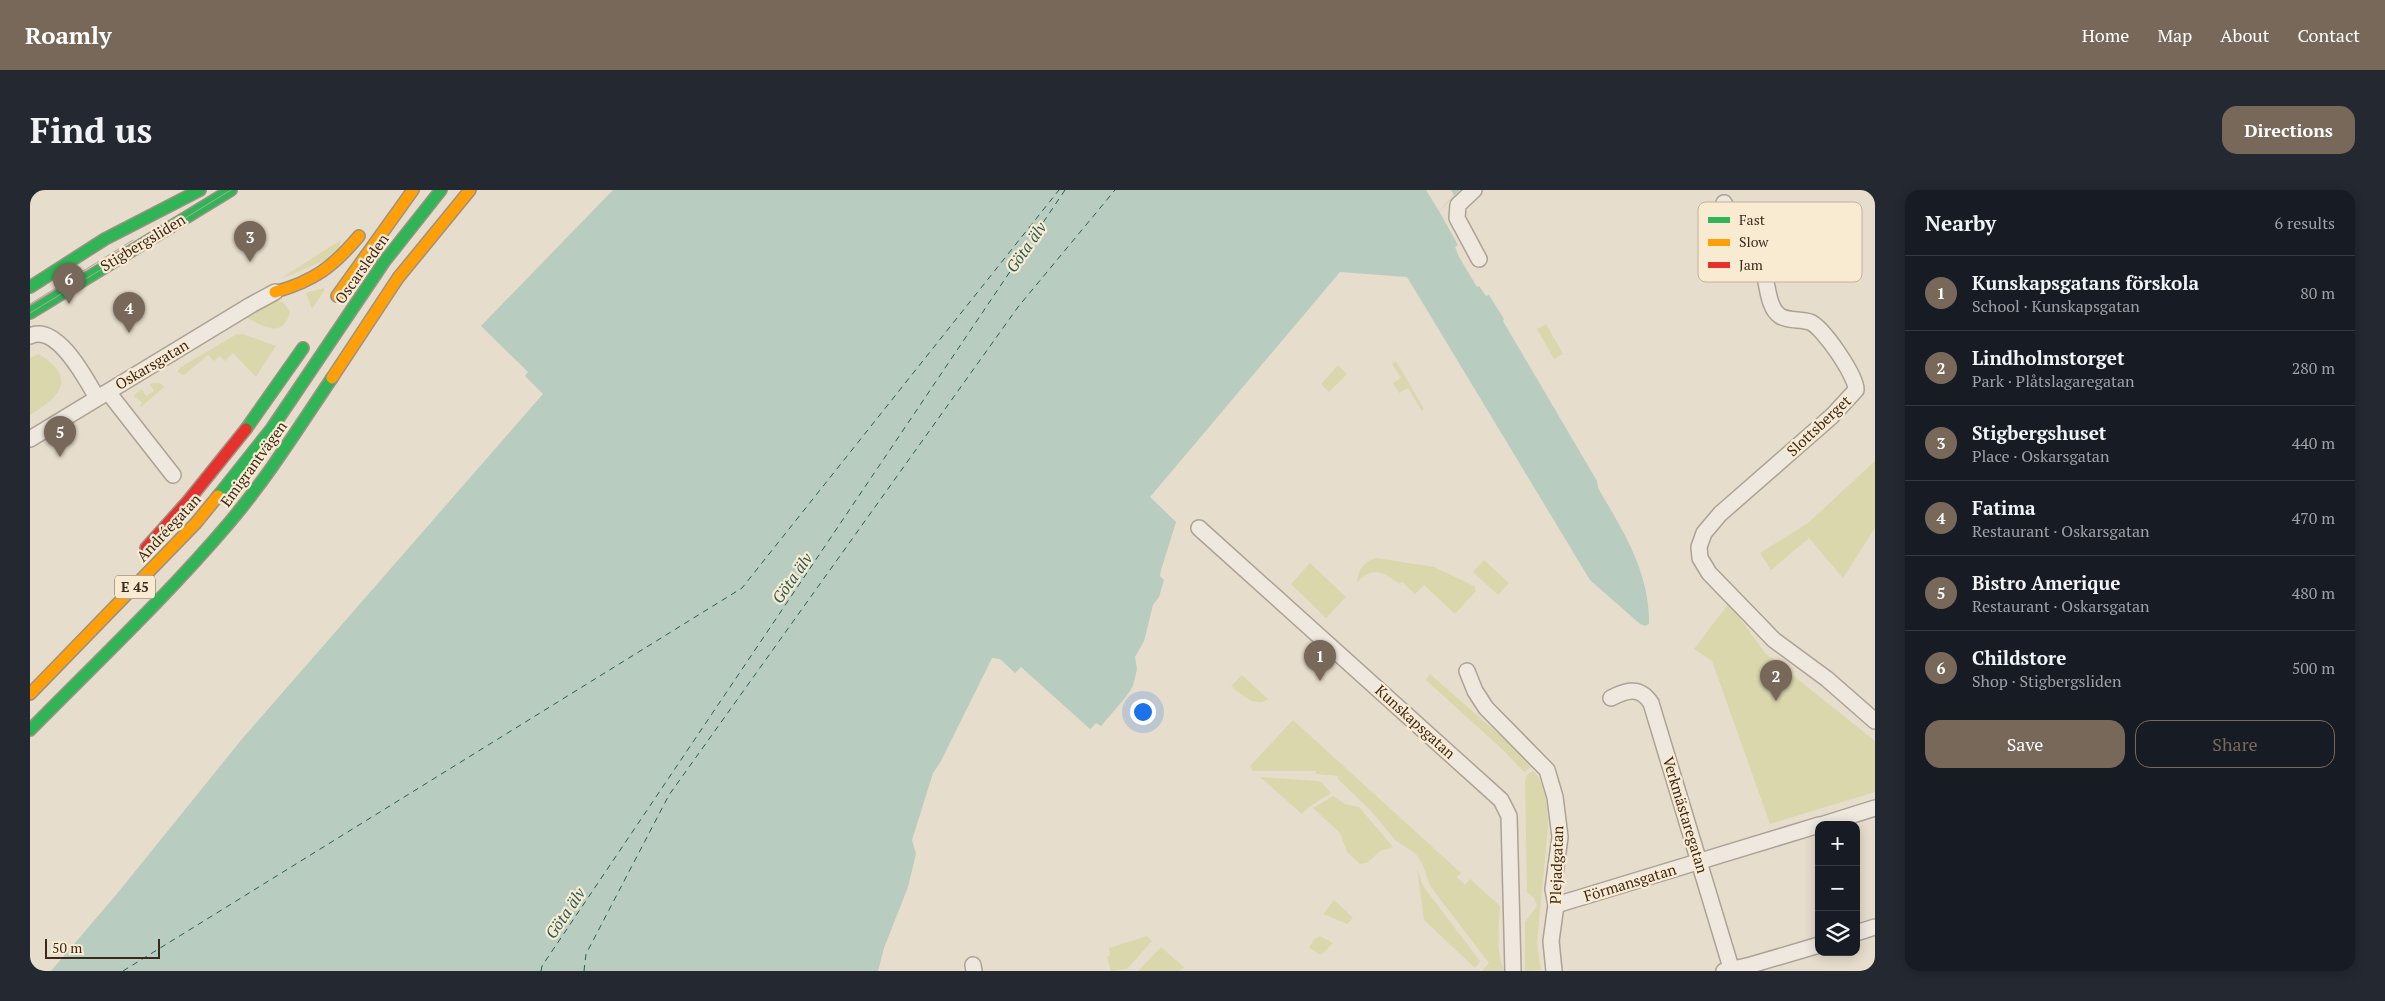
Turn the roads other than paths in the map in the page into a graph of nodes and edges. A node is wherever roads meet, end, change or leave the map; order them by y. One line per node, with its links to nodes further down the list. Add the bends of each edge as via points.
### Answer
1 (200, 190): 11 (main road, Stigbergsliden, via 105,239)
2 (231, 190): 14 (main road, Stigbergsliden)
3 (440, 190): 17 (main road, Oscarsleden / E 45, via 384,262)
4 (470, 190): 27 (main road, Emigrantvägen, via 398,278 271,470 230,522 185,573)
5 (1474, 190): 9 (street, via 1458,205 1457,218)
6 (411, 192): 7 (main road); 13 (main road, Oscarsleden)
7 (382, 214)
8 (369, 224): 12 (main road, via 338,263 316,279)
9 (1479, 259)
10 (1765, 282): 26 (street, Slottsberget, via 1773,308 1779,316 1816,326 1856,386 1852,396 1832,416 1720,514 1700,540 1700,558 1709,573 1774,640)
11 (30, 287)
12 (275, 292): 18 (street, Oskarsgatan)
13 (331, 306)
14 (30, 313)
15 (33, 335): 18 (street, via 51,336)
16 (311, 336): 22 (main road, Andréegatan / E 45, via 221,462)
17 (312, 368): 24 (main road, Andréegatan / E 45, via 272,428 196,523)
18 (102, 395): 19 (street, Oskarsgatan); 20 (street)
19 (30, 439)
20 (173, 475)
21 (1199, 528): 36 (street, Kunskapsgatan, via 1501,800 1509,816)
22 (136, 558)
23 (1467, 671): 32 (street, Plejadgatan, via 1486,708 1547,770 1559,812 1560,837 1553,889)
24 (30, 694)
25 (1611, 698): 31 (street, Verkmästaregatan, via 1634,690 1649,700)
26 (1875, 721)
27 (30, 730)
28 (1875, 808): 29 (street, Förmansgatan)
29 (1833, 821)
30 (1815, 827): 31 (street, Förmansgatan)
31 (1700, 862): 32 (street, Förmansgatan); 38 (street, Verkmästaregatan)
32 (1556, 905): 37 (street, Plejadgatan, via 1551,942)
33 (1875, 927): 34 (street)
34 (1860, 932)
35 (1815, 945): 38 (street)
36 (1513, 971)
37 (1554, 971)
38 (1729, 971)

